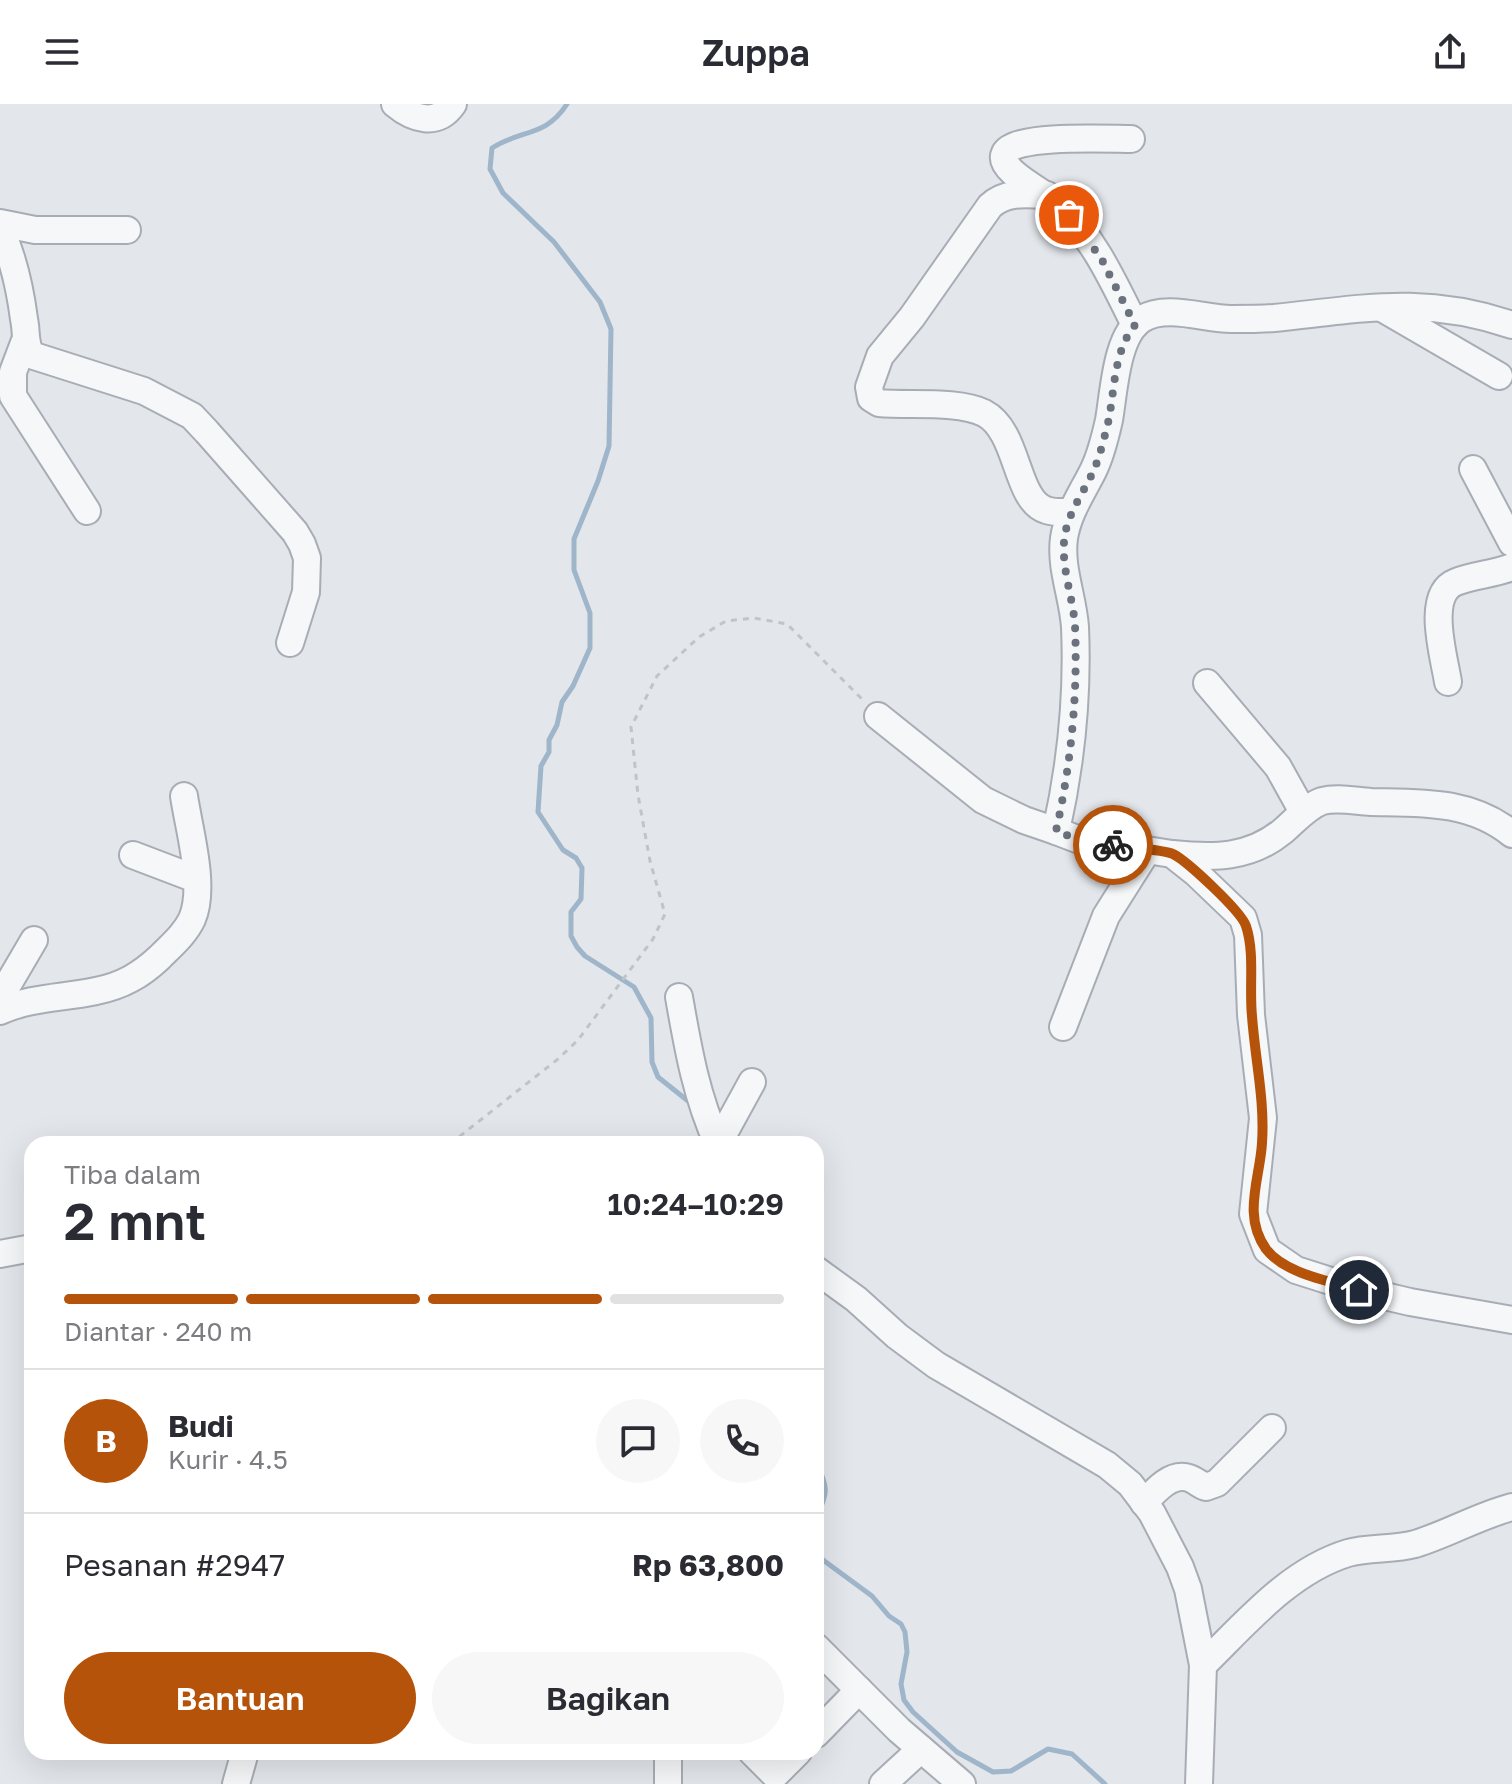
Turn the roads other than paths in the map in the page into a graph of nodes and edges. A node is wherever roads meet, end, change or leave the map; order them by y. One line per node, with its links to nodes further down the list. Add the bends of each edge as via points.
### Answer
1 (395, 104): 2 (street, via 425,119)
2 (453, 104)
3 (1131, 139): 4 (street, via 1035,141 1008,149 1003,159 1007,168)
4 (1047, 195): 8 (street, via 1101,258); 14 (street, via 1013,195 990,206 880,356 870,393 879,403 985,414 1002,428 1038,505)
5 (0, 225): 6 (street); 10 (street, via 12,258)
6 (127, 230)
7 (1379, 306): 8 (street, via 1272,318 1169,313); 9 (street, via 1443,308); 11 (street)
8 (1135, 325): 14 (street, via 1118,365 1102,450)
9 (1512, 325)
10 (16, 334): 13 (street, via 13,396); 17 (street, via 31,355 167,402 192,416 223,449 295,532 307,558 306,592)
11 (1499, 376)
12 (1473, 469): 15 (street)
13 (87, 511)
14 (1071, 512): 23 (street, via 1063,552 1076,661 1069,762)
15 (1512, 543)
16 (1512, 567): 18 (street, via 1459,581 1440,597)
17 (290, 643)
18 (1448, 682)
19 (1207, 683): 22 (street, via 1265,750)
20 (878, 716): 23 (street, via 983,800)
21 (184, 796): 27 (street)
22 (1303, 812): 24 (street, via 1334,800 1439,803 1476,814); 25 (street, via 1252,850 1214,857)
23 (1056, 831): 25 (street)
24 (1512, 834)
25 (1159, 852): 32 (street, via 1106,916); 39 (street, via 1215,890 1246,926 1263,1118 1253,1214 1267,1250 1296,1270 1359,1290)
26 (133, 855): 27 (street)
27 (196, 879): 31 (street, via 197,901 188,926 147,970 116,986)
28 (34, 940): 30 (street)
29 (679, 997): 34 (street, via 696,1085)
30 (0, 998)
31 (0, 1011)
32 (1063, 1027)
33 (752, 1082): 35 (street)
34 (714, 1136)
35 (722, 1136)
36 (1, 1247): 37 (street)
37 (24, 1248)
38 (824, 1276): 41 (street, via 936,1365 1107,1465)
39 (1512, 1320)
40 (1272, 1428): 41 (street, via 1210,1487 1178,1477)
41 (1144, 1503): 44 (street, via 1180,1567 1195,1613)
42 (1512, 1507): 44 (street, via 1412,1545 1349,1553 1315,1568 1279,1593)
43 (824, 1655): 45 (street)
44 (1203, 1665): 57 (street)
45 (859, 1690): 46 (street); 47 (street)
46 (824, 1726)
47 (921, 1749): 55 (street); 56 (street)
48 (243, 1760): 53 (street)
49 (668, 1760): 54 (street)
50 (760, 1760): 52 (street)
51 (793, 1760): 52 (street)
52 (780, 1780)
53 (236, 1784)
54 (668, 1784)
55 (883, 1784)
56 (962, 1784)
57 (1199, 1784)

